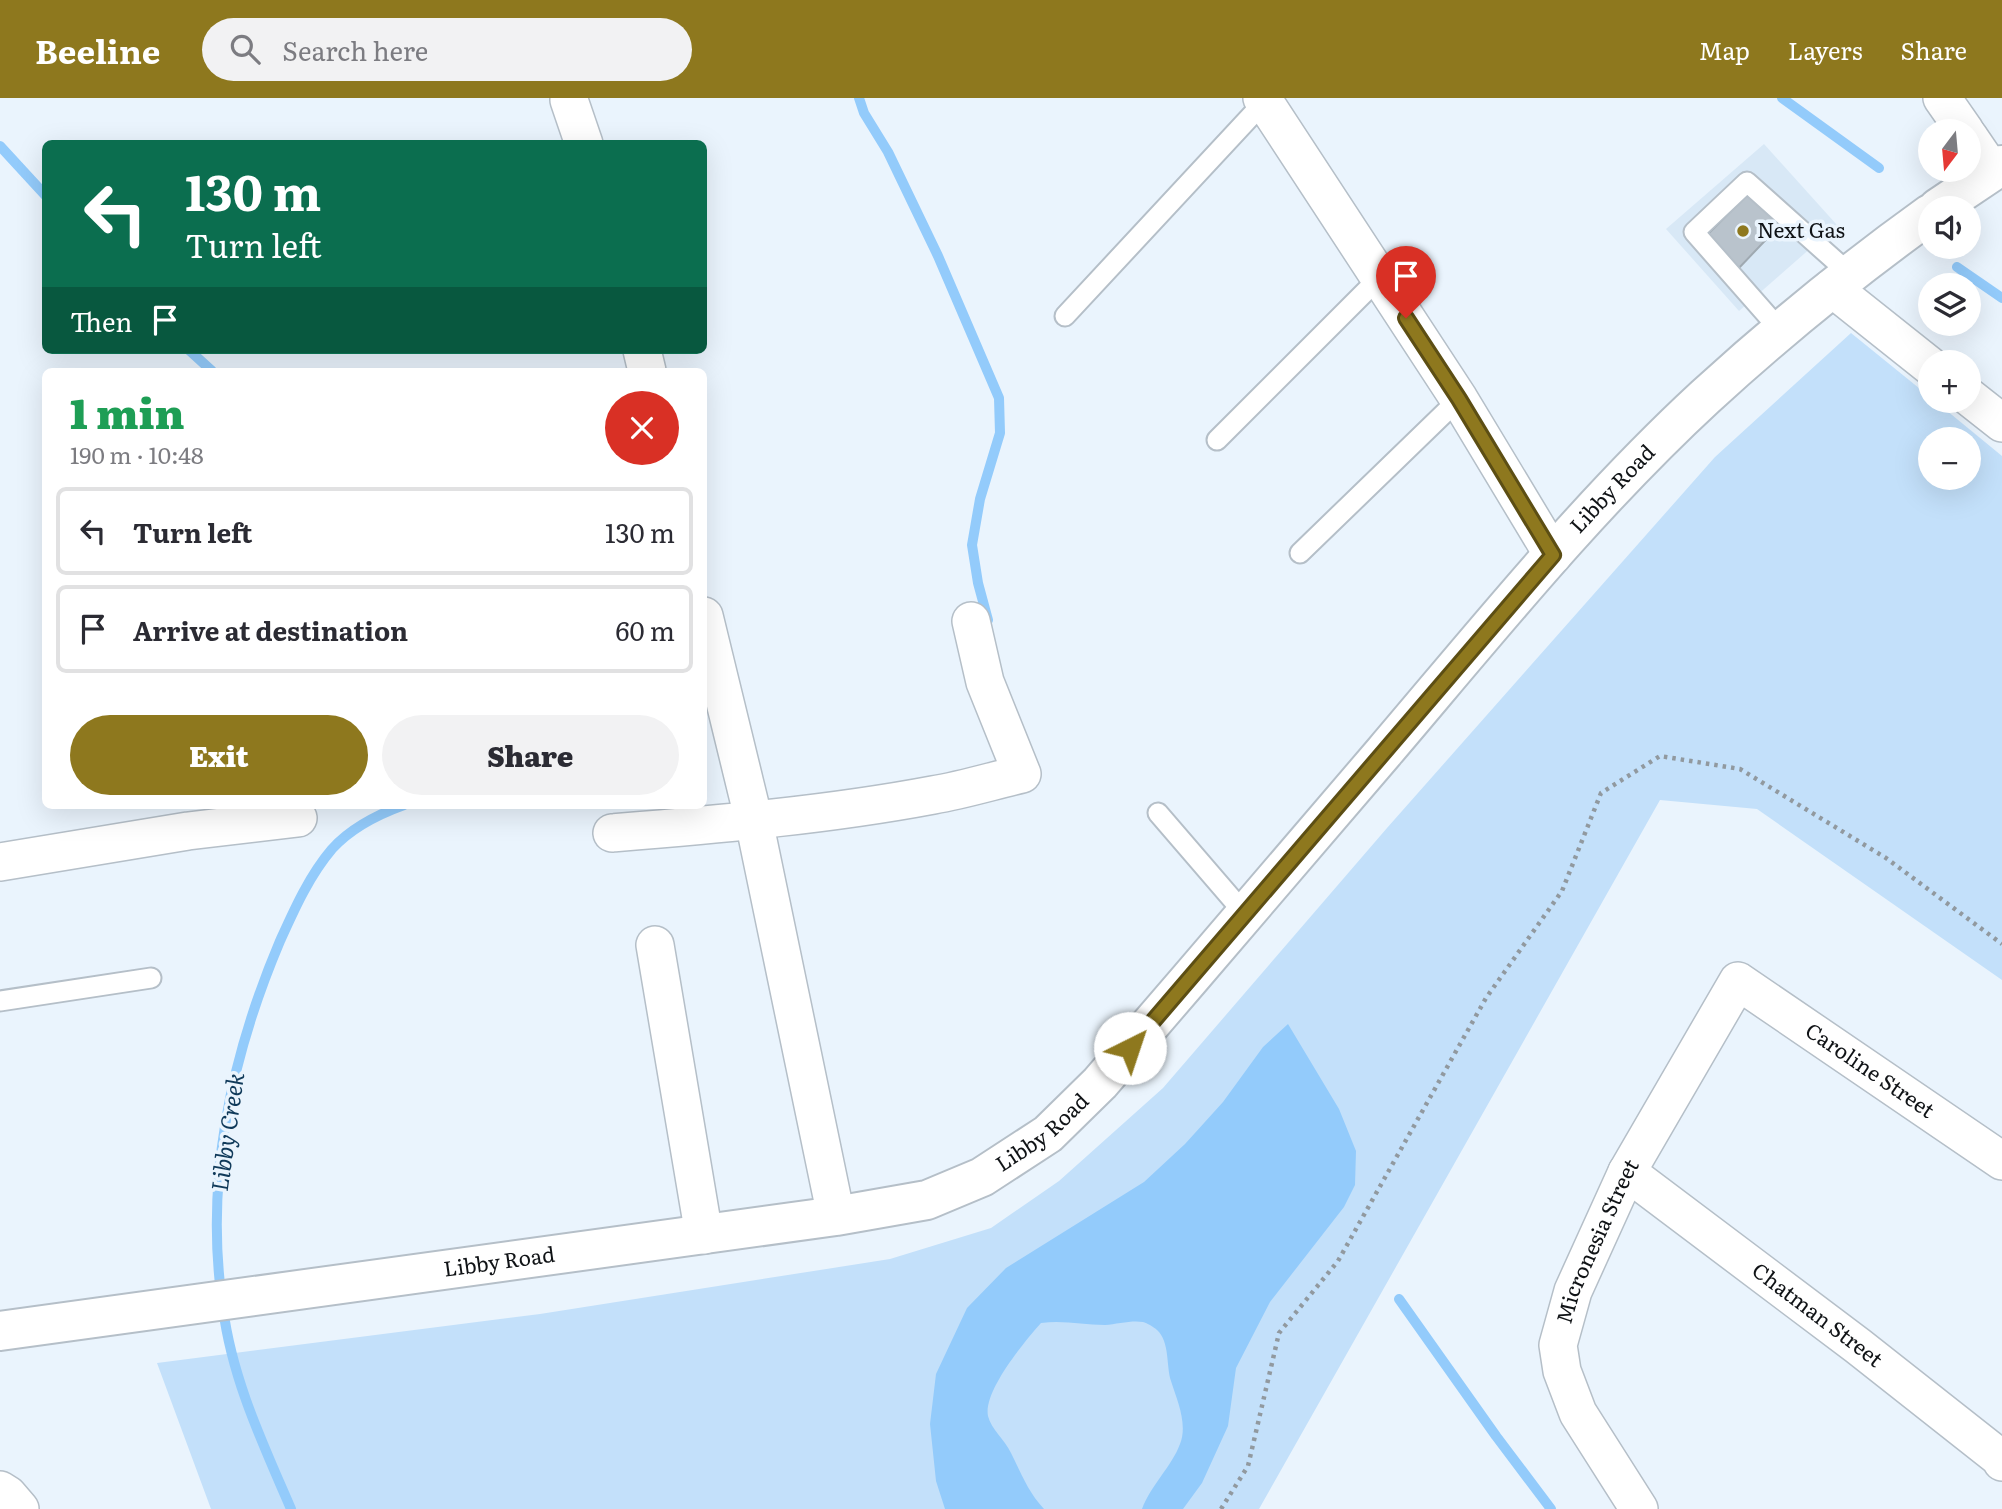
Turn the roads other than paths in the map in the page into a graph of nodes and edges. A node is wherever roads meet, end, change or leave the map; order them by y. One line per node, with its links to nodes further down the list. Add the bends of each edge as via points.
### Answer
1 (1942, 98): 4 (street)
2 (569, 100): 5 (street)
3 (1263, 100): 10 (street); 12 (lane)
4 (1957, 119)
5 (583, 140)
6 (1981, 150): 7 (street)
7 (1997, 168): 8 (main road)
8 (1956, 196)
9 (1918, 223): 11 (main road, Libby Road)
10 (1380, 277): 15 (street); 18 (lane)
11 (1841, 281): 13 (main road, Libby Road); 13 (lane, via 1747,183 1694,232); 14 (street)
12 (1065, 316)
13 (1780, 331): 20 (main road, Libby Road, via 1695,407)
14 (1918, 355)
15 (1459, 399): 19 (lane); 20 (street)
16 (1981, 406): 17 (street)
17 (2002, 423)
18 (1217, 440)
19 (1300, 553)
20 (1553, 555): 28 (main road, Libby Road)
21 (971, 621): 25 (street, via 985,682 1022,774 934,795)
22 (707, 628): 25 (street)
23 (1158, 813): 28 (lane)
24 (298, 818): 27 (street)
25 (754, 821): 26 (street); 35 (street)
26 (612, 834)
27 (0, 862)
28 (1245, 914): 35 (main road, Libby Road, via 1100,1083 1048,1134 982,1177 927,1200)
29 (655, 945): 36 (street)
30 (151, 978): 32 (lane)
31 (1738, 981): 33 (street, Caroline Street); 34 (street, Micronesia Street)
32 (0, 1001)
33 (2002, 1161)
34 (1627, 1172): 38 (street, Chatman Street, via 1858,1346); 41 (street, Micronesia Street, via 1573,1291 1558,1345 1578,1413)
35 (836, 1216): 36 (main road, Libby Road)
36 (704, 1235): 37 (main road, Libby Road, via 156,1310)
37 (1, 1325)
38 (2002, 1462)
39 (0, 1490): 40 (street)
40 (20, 1509)
41 (1639, 1509)

